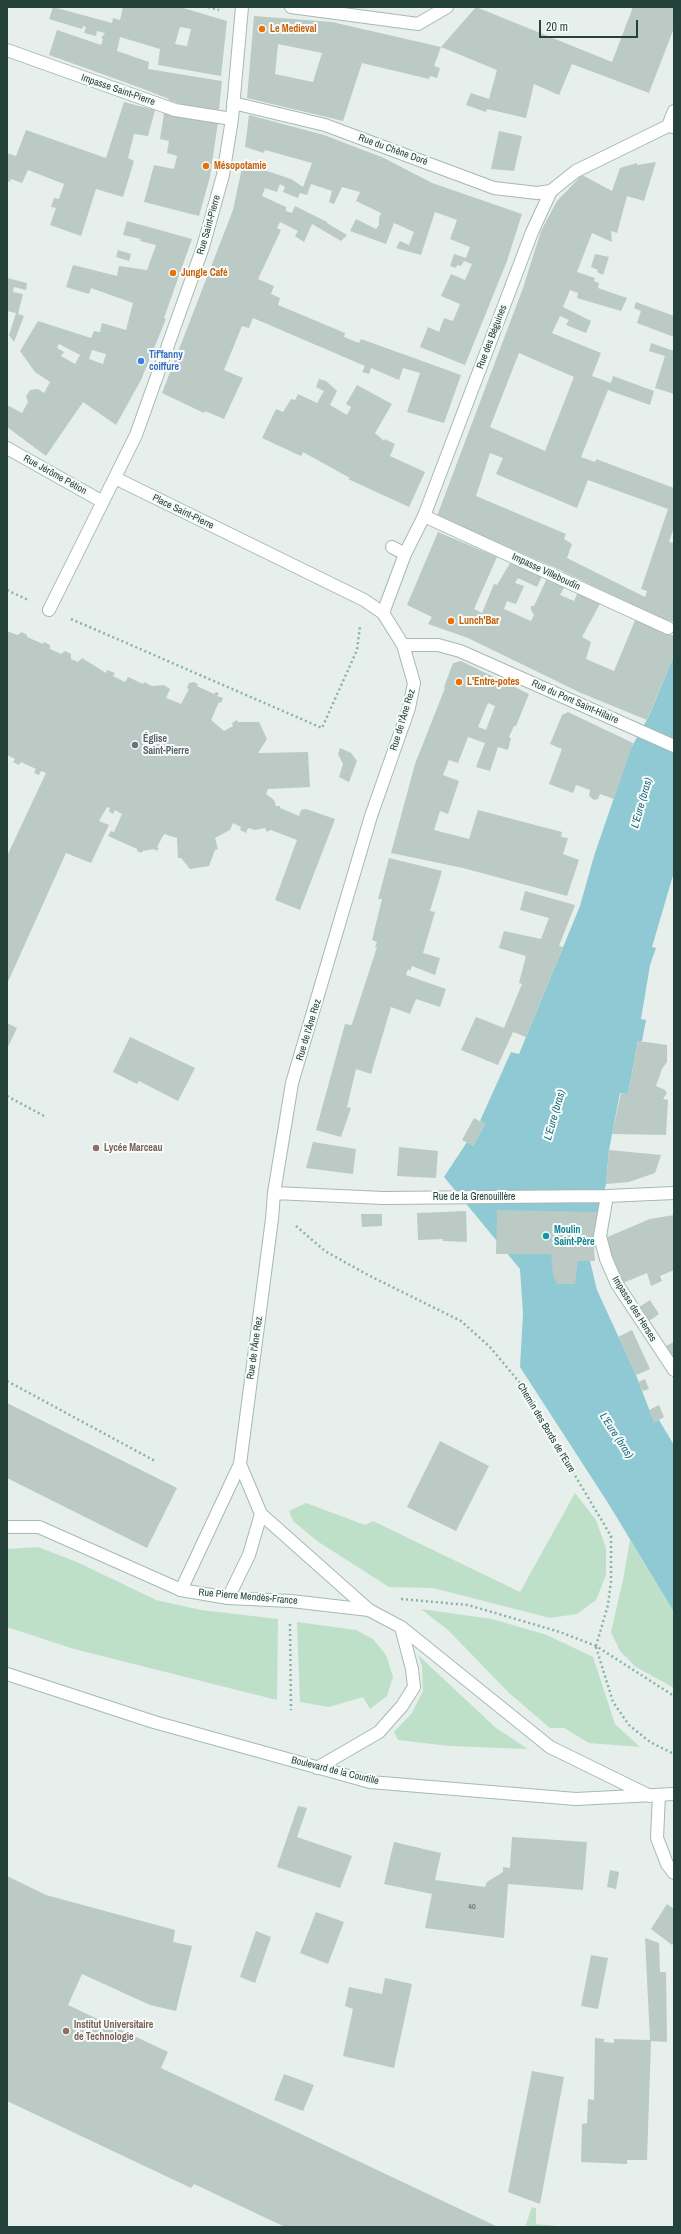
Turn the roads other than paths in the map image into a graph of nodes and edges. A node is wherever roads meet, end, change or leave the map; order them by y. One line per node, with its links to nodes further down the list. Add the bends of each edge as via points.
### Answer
1 (242, 7): 5 (street, Rue Saint-Pierre)
2 (291, 7): 3 (street, via 418,24)
3 (447, 7)
4 (7, 50): 7 (street, Impasse Saint-Pierre, via 175,110)
5 (233, 103): 7 (street, Rue Saint-Pierre); 9 (street, Rue du Chêne Doré, via 325,125 494,188 537,193)
6 (674, 111): 8 (street)
7 (232, 119): 11 (street, Rue Saint-Pierre, via 223,175 203,247 136,435)
8 (671, 127): 9 (street, Rue des Béguines, via 576,171)
9 (551, 191): 13 (street, Rue des Béguines, via 532,232)
10 (7, 448): 12 (street, Rue Jérôme Pétion)
11 (115, 478): 12 (street); 17 (street, Place Saint-Pierre, via 364,600)
12 (103, 502): 16 (street)
13 (424, 516): 15 (street, Rue des Béguines); 18 (street, Impasse Villeboudin)
14 (392, 547): 15 (street)
15 (405, 554): 17 (street, Rue des Béguines)
16 (50, 610)
17 (383, 613): 19 (street, Rue de l'Âne Rez)
18 (668, 628)
19 (403, 645): 20 (street, Rue du Pont Saint-Hilaire, via 438,645 460,651); 21 (street, Rue de l'Âne Rez, via 414,683 409,708 371,816 292,1083)
20 (674, 746)
21 (274, 1193): 23 (street, Rue de la Grenouillère, via 383,1198); 25 (street, Rue de l'Âne Rez)
22 (674, 1193): 23 (street, Rue de la Grenouillère)
23 (607, 1196): 24 (street, Impasse des Herses, via 600,1236 606,1259 617,1284)
24 (674, 1370)
25 (240, 1464): 26 (street, Rue de l'Âne Rez); 28 (street, Rue de l'Âne Rez)
26 (260, 1514): 29 (street, via 249,1555); 30 (street, Rue de l'Âne Rez)
27 (7, 1528): 28 (street, Rue Pierre Mendès-France, via 39,1527)
28 (181, 1590): 29 (street, Rue Pierre Mendès-France)
29 (228, 1598): 30 (street, Rue Pierre Mendès-France, via 290,1601)
30 (369, 1610): 31 (street, Rue Pierre Mendès-France)
31 (401, 1628): 33 (street, via 414,1687 402,1706 379,1732); 35 (street, Rue Pierre Mendès-France, via 550,1747)
32 (10, 1677): 33 (street, Boulevard de la Courtille, via 154,1722)
33 (317, 1768): 35 (street, Boulevard de la Courtille, via 370,1782 445,1790 576,1800)
34 (674, 1794): 35 (street, Boulevard de la Courtille)
35 (655, 1796): 36 (street, via 658,1838 667,1864)
36 (674, 1873)

